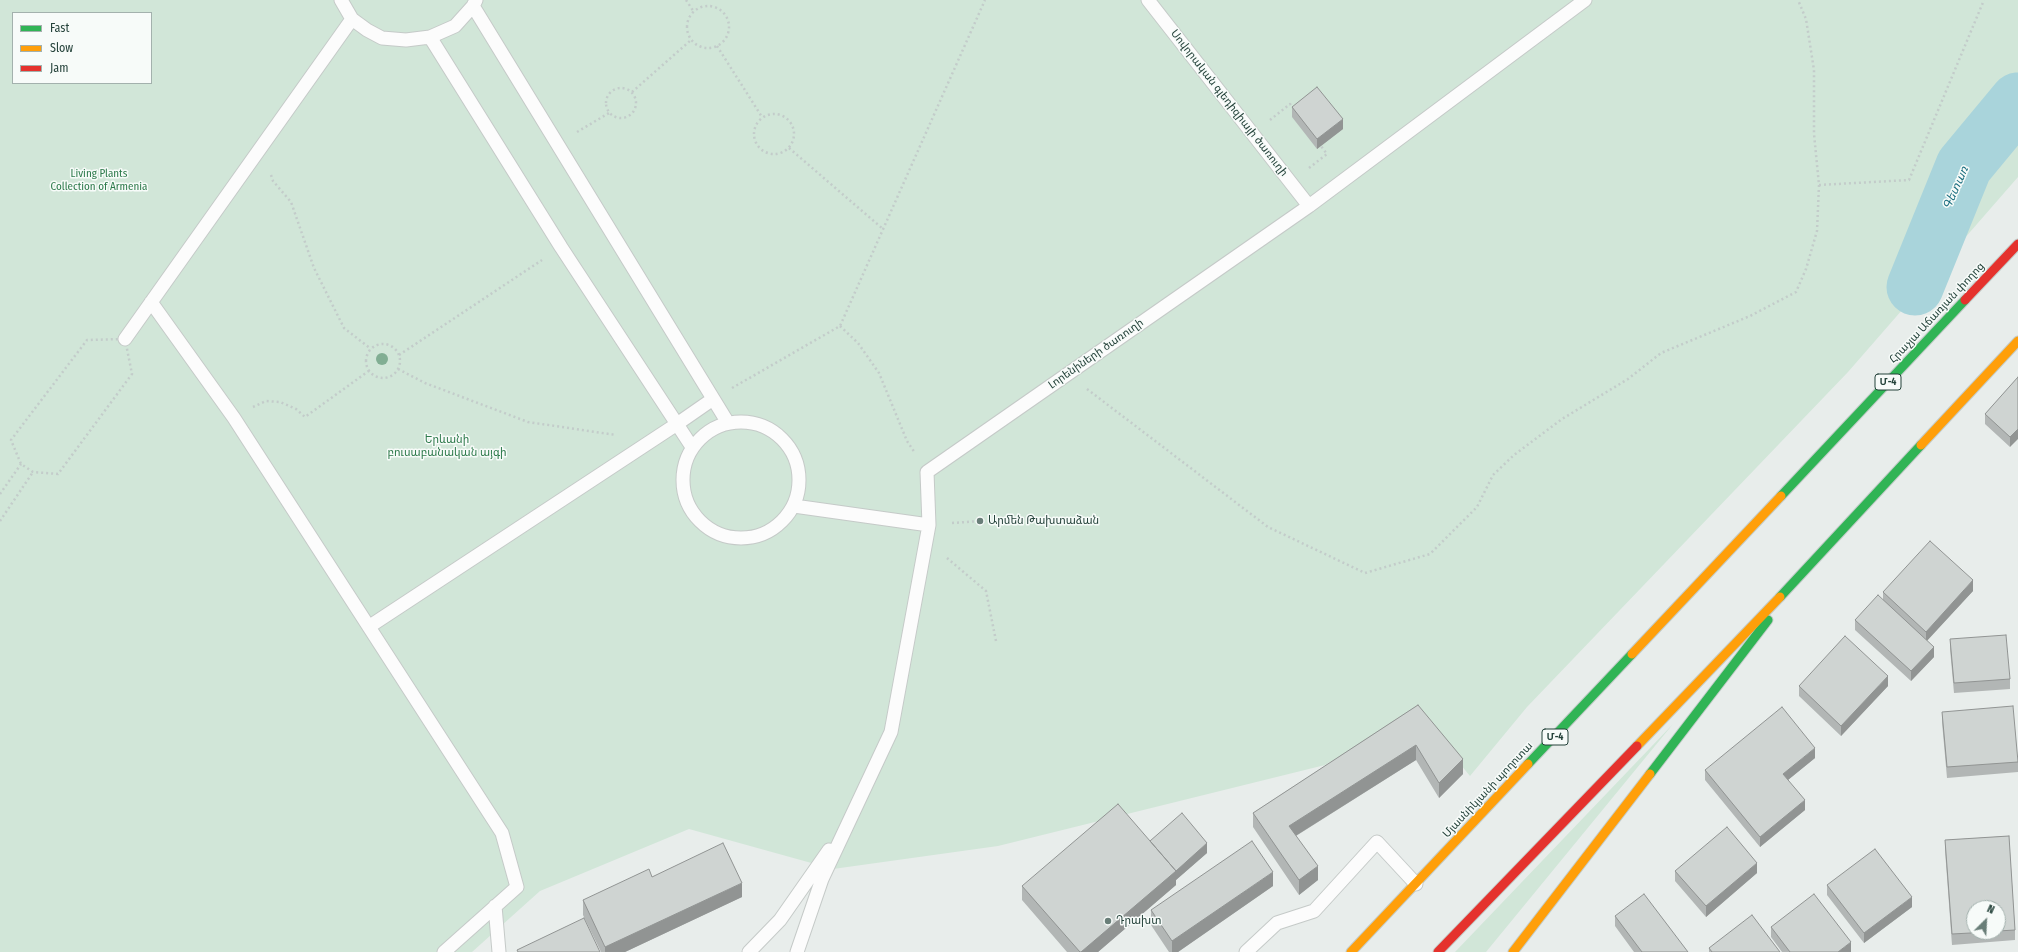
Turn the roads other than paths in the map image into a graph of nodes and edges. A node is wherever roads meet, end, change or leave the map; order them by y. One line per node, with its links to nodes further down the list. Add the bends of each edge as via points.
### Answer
1 (341, 0): 5 (lane)
2 (1148, 0): 7 (lane, Սովորական գլեդիզիայի ծառուղի)
3 (1585, 0): 7 (lane, Լորենիների ծառուղի)
4 (475, 3): 6 (lane, via 455,26); 12 (lane)
5 (352, 19): 6 (lane, via 382,38); 9 (lane)
6 (430, 38): 14 (lane, via 561,248)
7 (1309, 206): 18 (lane, Լորենիների ծառուղի, via 927,472)
8 (2018, 244): 17 (main road, Հրաչյա Աճառյան փողոց / Մ-4)
9 (151, 302): 10 (lane); 20 (lane, via 234,418)
10 (125, 339)
11 (2018, 341): 19 (main road)
12 (713, 399): 13 (lane); 14 (lane)
13 (728, 423): 15 (lane, via 707,431); 16 (lane, via 750,422 771,429 788,443 798,463 800,485)
14 (677, 424): 15 (lane); 20 (lane)
15 (692, 447): 16 (lane, via 683,470 683,493 694,516 711,532 734,539 758,536 780,525)
16 (794, 506): 18 (lane)
17 (1758, 520): 22 (main road, Մյասնիկյանի պողոտա / Մ-4)
18 (929, 525): 21 (lane, via 891,732)
19 (1812, 564): 30 (main road); 31 (main road)
20 (370, 626): 23 (lane, via 502,833 517,887)
21 (851, 818): 26 (lane, via 780,920); 27 (lane, via 822,879)
22 (1416, 884): 28 (lane, via 1377,842 1314,911 1277,923); 29 (main road, Մյասնիկյանի պողոտա / Մ-4)
23 (495, 906): 24 (lane); 25 (lane)
24 (444, 952)
25 (499, 952)
26 (749, 952)
27 (797, 952)
28 (1246, 952)
29 (1351, 952)
30 (1438, 952)
31 (1513, 952)

